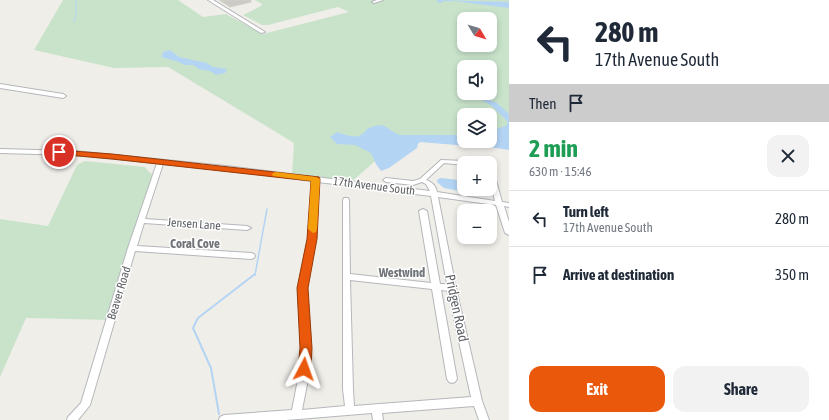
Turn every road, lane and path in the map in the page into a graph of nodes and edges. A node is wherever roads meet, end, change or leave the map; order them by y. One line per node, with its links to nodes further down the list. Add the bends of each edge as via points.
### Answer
1 (210, 0): 4 (street)
2 (381, 0): 3 (street)
3 (374, 2)
4 (263, 32)
5 (0, 86): 6 (street)
6 (63, 96)
7 (0, 151): 8 (street, 17th Avenue South, via 74,153)
8 (160, 162): 10 (street, 17th Avenue South); 19 (street, Beaver Road)
9 (457, 162): 12 (street, via 443,161)
10 (316, 179): 13 (street, 17th Avenue South); 31 (street, via 312,239 302,288 306,348)
11 (386, 180): 12 (street, via 413,183)
12 (422, 180): 13 (street, via 428,183)
13 (434, 194): 16 (street, 17th Avenue South); 26 (street, Pridgen Road)
14 (497, 195): 16 (street)
15 (346, 200): 24 (street)
16 (499, 203): 17 (street, 17th Avenue South); 21 (street)
17 (509, 205)
18 (424, 212): 25 (street)
19 (142, 221): 20 (street, Jensen Lane); 22 (street, Beaver Road)
20 (247, 228)
21 (509, 233)
22 (132, 248): 23 (street); 33 (street, Beaver Road, via 85,404)
23 (251, 256)
24 (346, 277): 25 (street); 30 (street)
25 (436, 286): 26 (street); 27 (street)
26 (452, 288): 28 (street, Pridgen Road)
27 (452, 379)
28 (477, 401): 29 (street); 36 (street, Pridgen Road)
29 (376, 409): 30 (street); 35 (street)
30 (350, 411): 31 (street)
31 (296, 414): 32 (street)
32 (239, 419): 34 (street)
33 (72, 420)
34 (224, 420)
35 (378, 420)
36 (484, 420)

